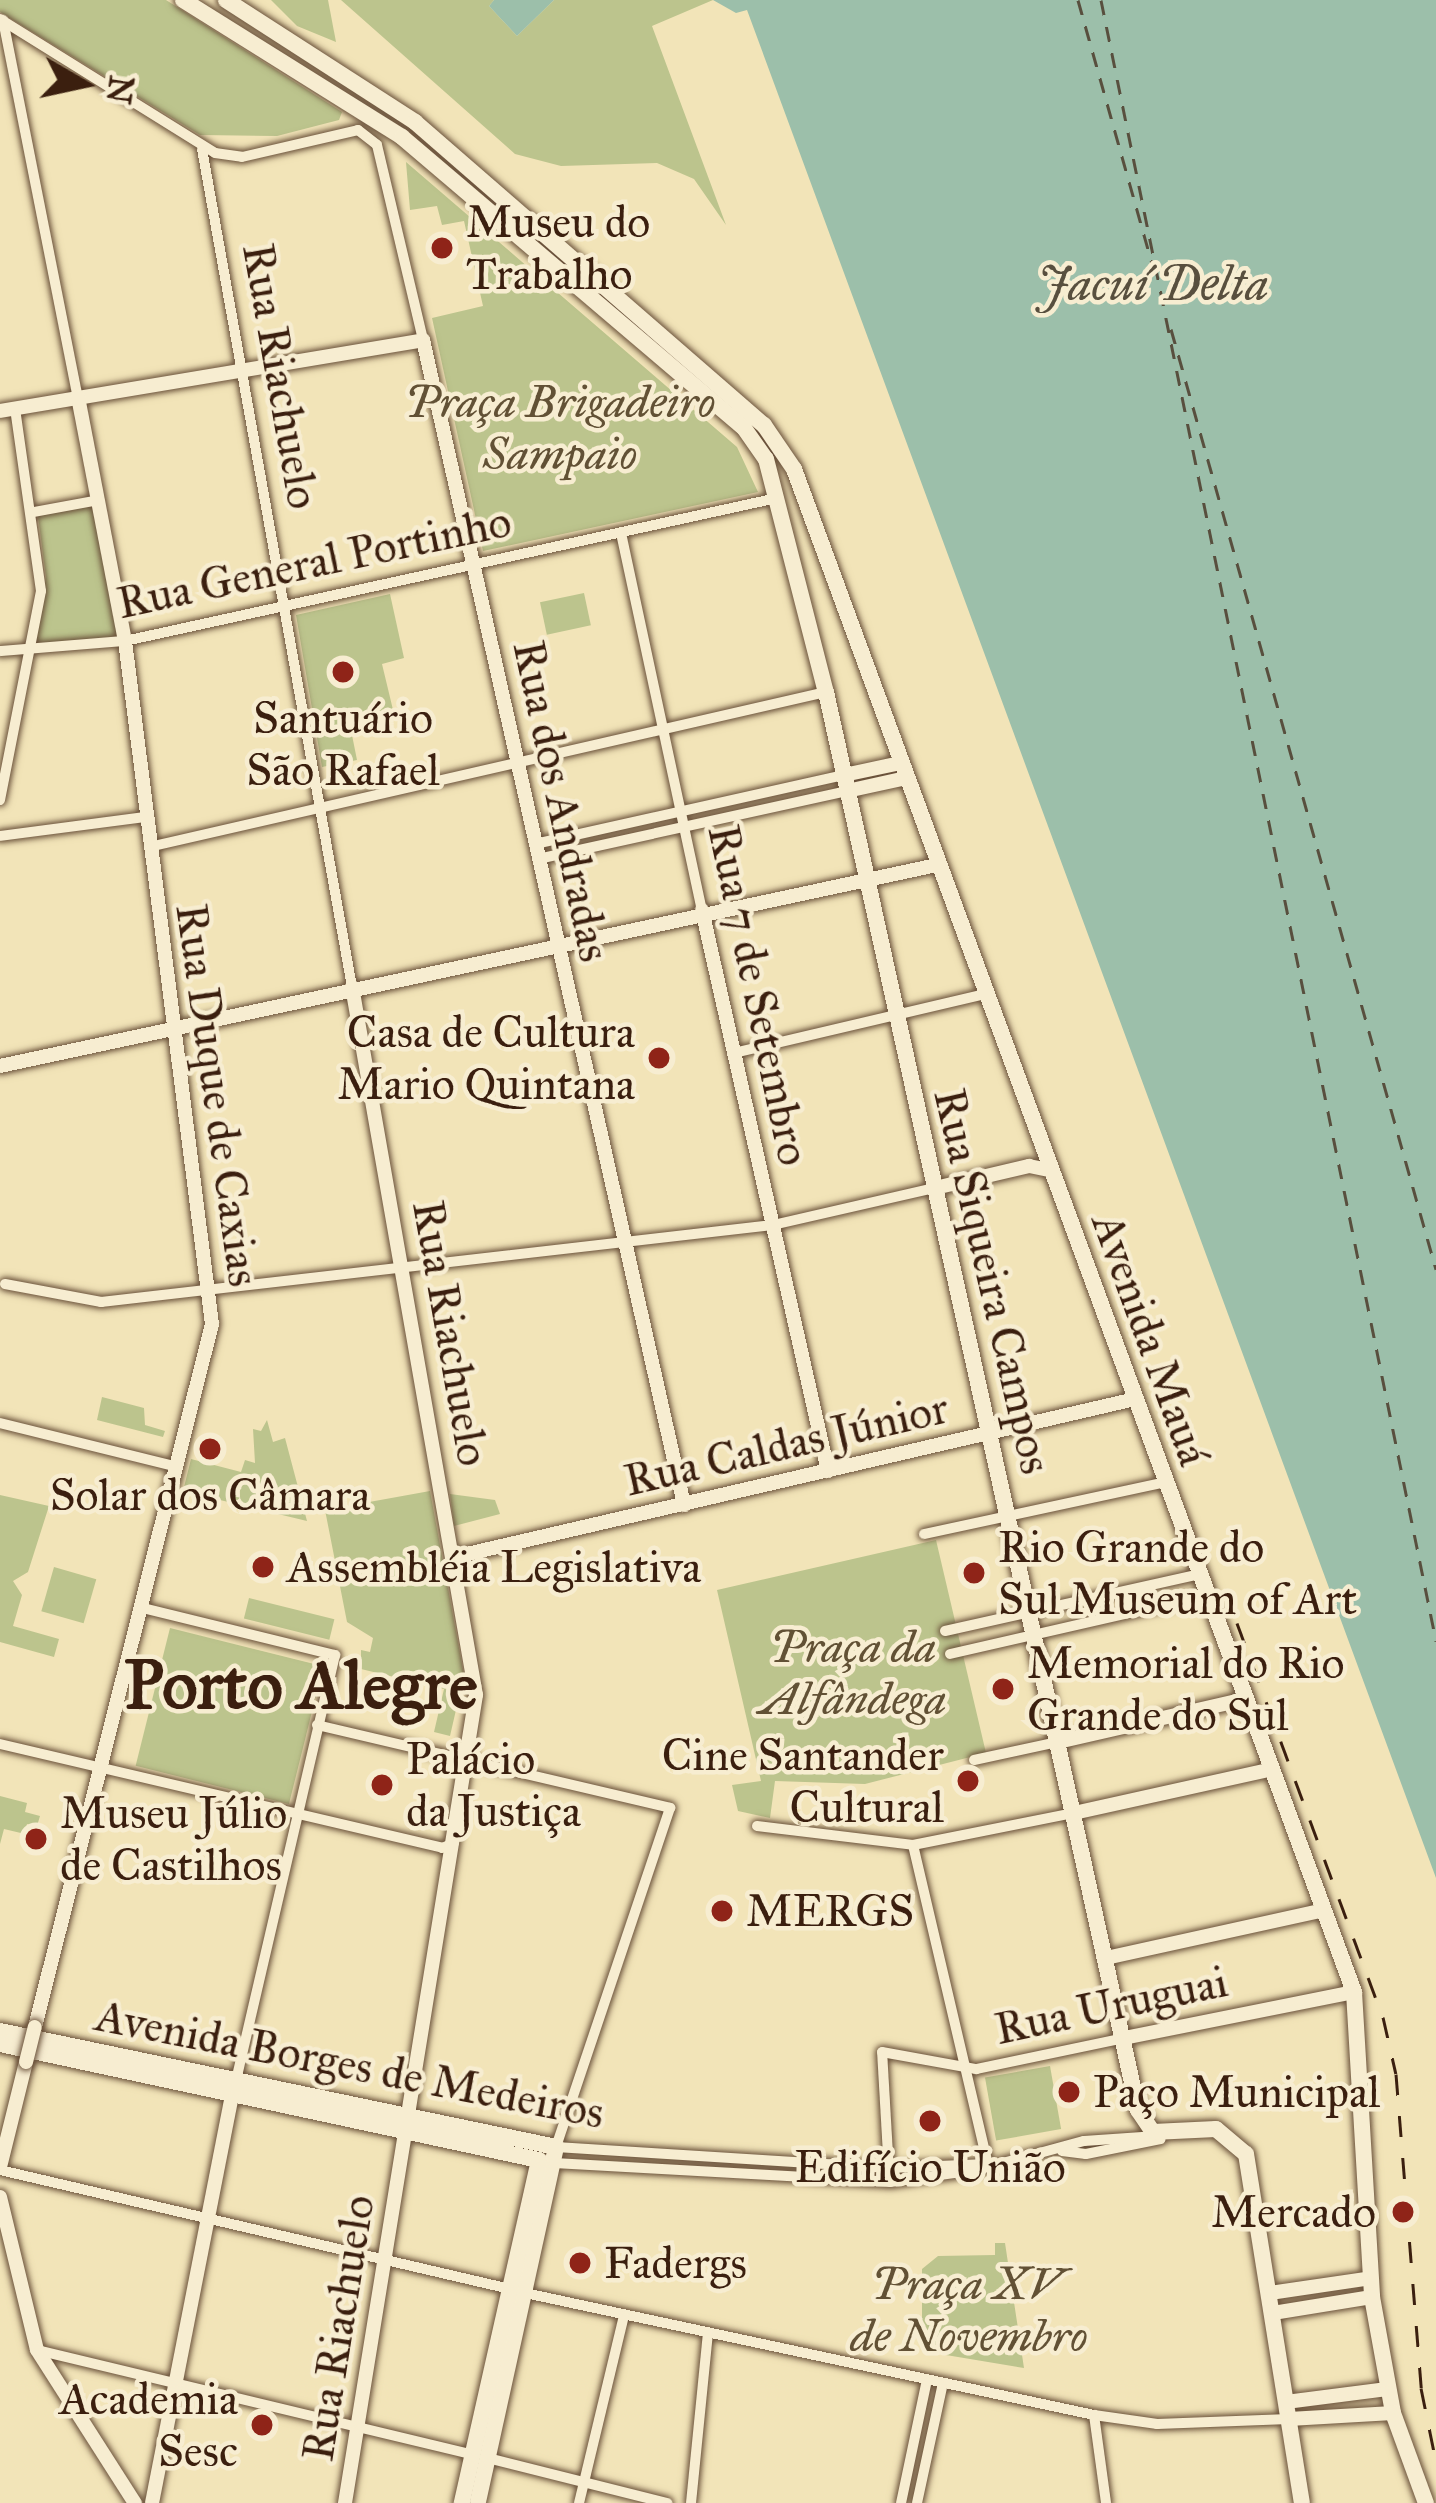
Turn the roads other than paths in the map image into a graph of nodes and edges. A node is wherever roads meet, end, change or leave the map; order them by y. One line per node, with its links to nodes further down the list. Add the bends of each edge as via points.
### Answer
1 (183, 0): 11 (main road, Rua Siqueira Campos, via 402,137 744,428)
2 (226, 0): 23 (main road, Avenida Mauá, via 415,122 764,425 803,493)
3 (1, 19): 4 (street); 9 (street, Rua Duque de Caxias)
4 (202, 149): 5 (street); 6 (street, Rua Riachuelo)
5 (242, 157): 6 (street); 7 (street, Rua dos Andradas, via 358,130 377,145)
6 (210, 178): 8 (street, Rua Riachuelo)
7 (423, 340): 8 (street); 15 (street, Rua dos Andradas)
8 (243, 369): 9 (street); 16 (street, Rua Riachuelo)
9 (78, 398): 10 (street); 12 (street, Rua Duque de Caxias)
10 (7, 410): 13 (street)
11 (781, 497): 14 (street, Rua General Portinho); 20 (main road, Rua Siqueira Campos)
12 (99, 500): 13 (street); 17 (street, Rua Duque de Caxias)
13 (34, 512): 19 (street, via 41,591)
14 (621, 533): 15 (street, Rua General Portinho); 21 (street, Rua 7 de Setembro)
15 (474, 565): 16 (street, Rua General Portinho); 22 (street, Rua dos Andradas)
16 (284, 607): 17 (street, Rua General Portinho); 29 (street, Rua Riachuelo)
17 (124, 641): 19 (street, Rua General Portinho); 32 (street, Rua Duque de Caxias)
18 (0, 651): 19 (street, Rua General Portinho)
19 (28, 652): 27 (street)
20 (826, 692): 21 (street); 24 (main road, Rua Siqueira Campos)
21 (663, 729): 22 (street); 30 (street, Rua 7 de Setembro)
22 (518, 763): 29 (street); 38 (street, Rua dos Andradas)
23 (903, 770): 24 (street); 39 (main road, Avenida Mauá)
24 (845, 783): 25 (street); 28 (street); 40 (main road, Rua Siqueira Campos)
25 (785, 789): 26 (street); 28 (street)
26 (751, 797): 30 (street); 31 (street)
27 (0, 800)
28 (789, 805): 31 (street)
29 (320, 811): 37 (street); 43 (street, Rua Riachuelo)
30 (682, 812): 33 (street); 34 (street, Rua 7 de Setembro)
31 (754, 813): 34 (street)
32 (144, 817): 35 (street); 37 (street, Rua Duque de Caxias)
33 (609, 827): 36 (street); 38 (street)
34 (685, 828): 36 (street); 41 (street, Rua 7 de Setembro)
35 (0, 836)
36 (613, 843): 38 (street)
37 (148, 847): 46 (street, Rua Duque de Caxias)
38 (537, 851): 42 (street, Rua dos Andradas)
39 (937, 865): 40 (street); 44 (main road, Avenida Mauá)
40 (866, 875): 41 (street); 45 (main road, Rua Siqueira Campos)
41 (702, 910): 42 (street); 47 (street, Rua 7 de Setembro)
42 (558, 943): 43 (street); 52 (street, Rua dos Andradas)
43 (352, 987): 46 (street); 53 (street, Rua Riachuelo)
44 (986, 994): 45 (street); 49 (main road, Avenida Mauá)
45 (897, 1016): 47 (street); 50 (main road, Rua Siqueira Campos)
46 (170, 1027): 48 (street); 55 (street, Rua Duque de Caxias)
47 (734, 1053): 51 (street, Rua 7 de Setembro)
48 (0, 1066)
49 (1050, 1170): 50 (street, via 1029,1166); 56 (main road, Avenida Mauá)
50 (935, 1188): 51 (street); 58 (main road, Rua Siqueira Campos)
51 (772, 1225): 52 (street); 60 (street, Rua 7 de Setembro)
52 (626, 1243): 53 (street); 62 (street, Rua dos Andradas)
53 (403, 1266): 55 (street); 65 (street, Rua Riachuelo)
54 (5, 1284): 55 (street, via 101,1302)
55 (209, 1289): 59 (street, Rua Duque de Caxias, via 209,1344)
56 (1135, 1399): 58 (street, Rua Caldas Júnior); 61 (main road, Avenida Mauá)
57 (0, 1423): 59 (street)
58 (990, 1433): 60 (street, Rua Caldas Júnior); 63 (main road, Rua Siqueira Campos)
59 (178, 1467): 68 (street, Rua Duque de Caxias)
60 (828, 1471): 62 (street, Rua Caldas Júnior)
61 (1166, 1482): 63 (street); 66 (main road, Avenida Mauá)
62 (684, 1505): 65 (street, Rua Caldas Júnior)
63 (1008, 1516): 64 (street); 69 (main road, Rua Siqueira Campos)
64 (924, 1534)
65 (454, 1557): 82 (street, Rua Riachuelo, via 476,1676)
66 (1200, 1574): 67 (main road, Avenida Mauá); 69 (street)
67 (1208, 1595): 73 (street); 77 (main road, Avenida Mauá)
68 (143, 1608): 78 (street, via 335,1655); 84 (street, Rua Duque de Caxias)
69 (1030, 1612): 70 (street); 73 (main road, Rua Siqueira Campos)
70 (999, 1619): 71 (street); 74 (street)
71 (973, 1624): 72 (street); 75 (street)
72 (946, 1631)
73 (1034, 1635): 74 (street); 79 (main road, Rua Siqueira Campos)
74 (1004, 1642): 75 (street)
75 (978, 1648): 76 (street)
76 (950, 1654)
77 (1246, 1699): 79 (street); 83 (main road, Avenida Mauá)
78 (317, 1725): 82 (street); 86 (street)
79 (1058, 1742): 81 (street); 85 (main road, Rua Siqueira Campos)
80 (0, 1744): 84 (street)
81 (974, 1760)
82 (466, 1764): 88 (street, Rua Riachuelo); 100 (street, via 670,1808)
83 (1272, 1769): 85 (street); 90 (main road, Avenida Mauá)
84 (102, 1770): 86 (street); 103 (street, Rua Duque de Caxias, bridge)
85 (1074, 1813): 89 (street); 91 (main road, Rua Siqueira Campos)
86 (294, 1815): 88 (street, via 442,1848); 97 (street)
87 (757, 1826): 89 (street)
88 (454, 1843): 98 (street, Rua Riachuelo)
89 (913, 1845): 96 (street)
90 (1324, 1910): 91 (street); 92 (main road, Avenida Mauá)
91 (1106, 1958): 94 (main road, Rua Siqueira Campos)
92 (1354, 1992): 94 (street, Rua Uruguai); 110 (main road, Avenida Mauá)
93 (0, 2032): 97 (main road, Avenida Borges de Medeiros)
94 (1124, 2038): 96 (street, Rua Uruguai); 99 (main road, Rua Siqueira Campos, via 1142,2119)
95 (0, 2044): 97 (main road, Avenida Borges de Medeiros)
96 (963, 2066): 102 (street); 106 (street, Rua Uruguai, via 882,2052)
97 (234, 2090): 98 (main road, Avenida Borges de Medeiros); 108 (street)
98 (408, 2128): 100 (main road, Avenida Borges de Medeiros); 109 (street, Rua Riachuelo)
99 (1168, 2136): 102 (street, Avenida Borges de Medeiros); 112 (main road, Avenida Borges de Medeiros, via 1216,2129 1246,2154)
100 (550, 2157): 101 (street, Avenida Borges de Medeiros); 105 (street, Avenida Borges de Medeiros); 111 (main road)
101 (688, 2159): 104 (street, Avenida Borges de Medeiros); 105 (street)
102 (988, 2164): 106 (street, Avenida Borges de Medeiros)
103 (0, 2168): 108 (street)
104 (758, 2169): 105 (street, Avenida Borges de Medeiros); 106 (street, Avenida Borges de Medeiros)
105 (687, 2173)
106 (889, 2175)
107 (0, 2198): 116 (street)
108 (207, 2219): 109 (street); 117 (street)
109 (385, 2259): 111 (street); 124 (street, Rua Riachuelo)
110 (1371, 2287): 112 (street); 113 (street); 120 (main road, Avenida Mauá)
111 (518, 2291): 114 (street); 125 (main road)
112 (1270, 2294): 113 (main road)
113 (1273, 2313): 121 (main road)
114 (624, 2316): 115 (street); 126 (street)
115 (708, 2335): 118 (street); 134 (street)
116 (38, 2350): 117 (street); 127 (street)
117 (177, 2382): 124 (street); 128 (street)
118 (926, 2384): 119 (street); 135 (street)
119 (942, 2387): 123 (street); 136 (street)
120 (1387, 2390): 121 (street); 122 (main road, Avenida Mauá)
121 (1287, 2411): 122 (street); 123 (street, via 1157,2424); 138 (main road)
122 (1393, 2414): 139 (main road, Avenida Mauá)
123 (1094, 2415): 137 (street)
124 (358, 2428): 125 (street); 129 (street, Rua Riachuelo)
125 (481, 2457): 126 (street); 130 (main road); 131 (main road)
126 (584, 2483): 132 (street); 133 (street)
127 (135, 2503)
128 (152, 2503)
129 (345, 2503)
130 (461, 2503)
131 (478, 2503)
132 (579, 2503)
133 (667, 2503)
134 (691, 2503)
135 (901, 2503)
136 (917, 2503)
137 (1106, 2503)
138 (1302, 2503)
139 (1426, 2503)

